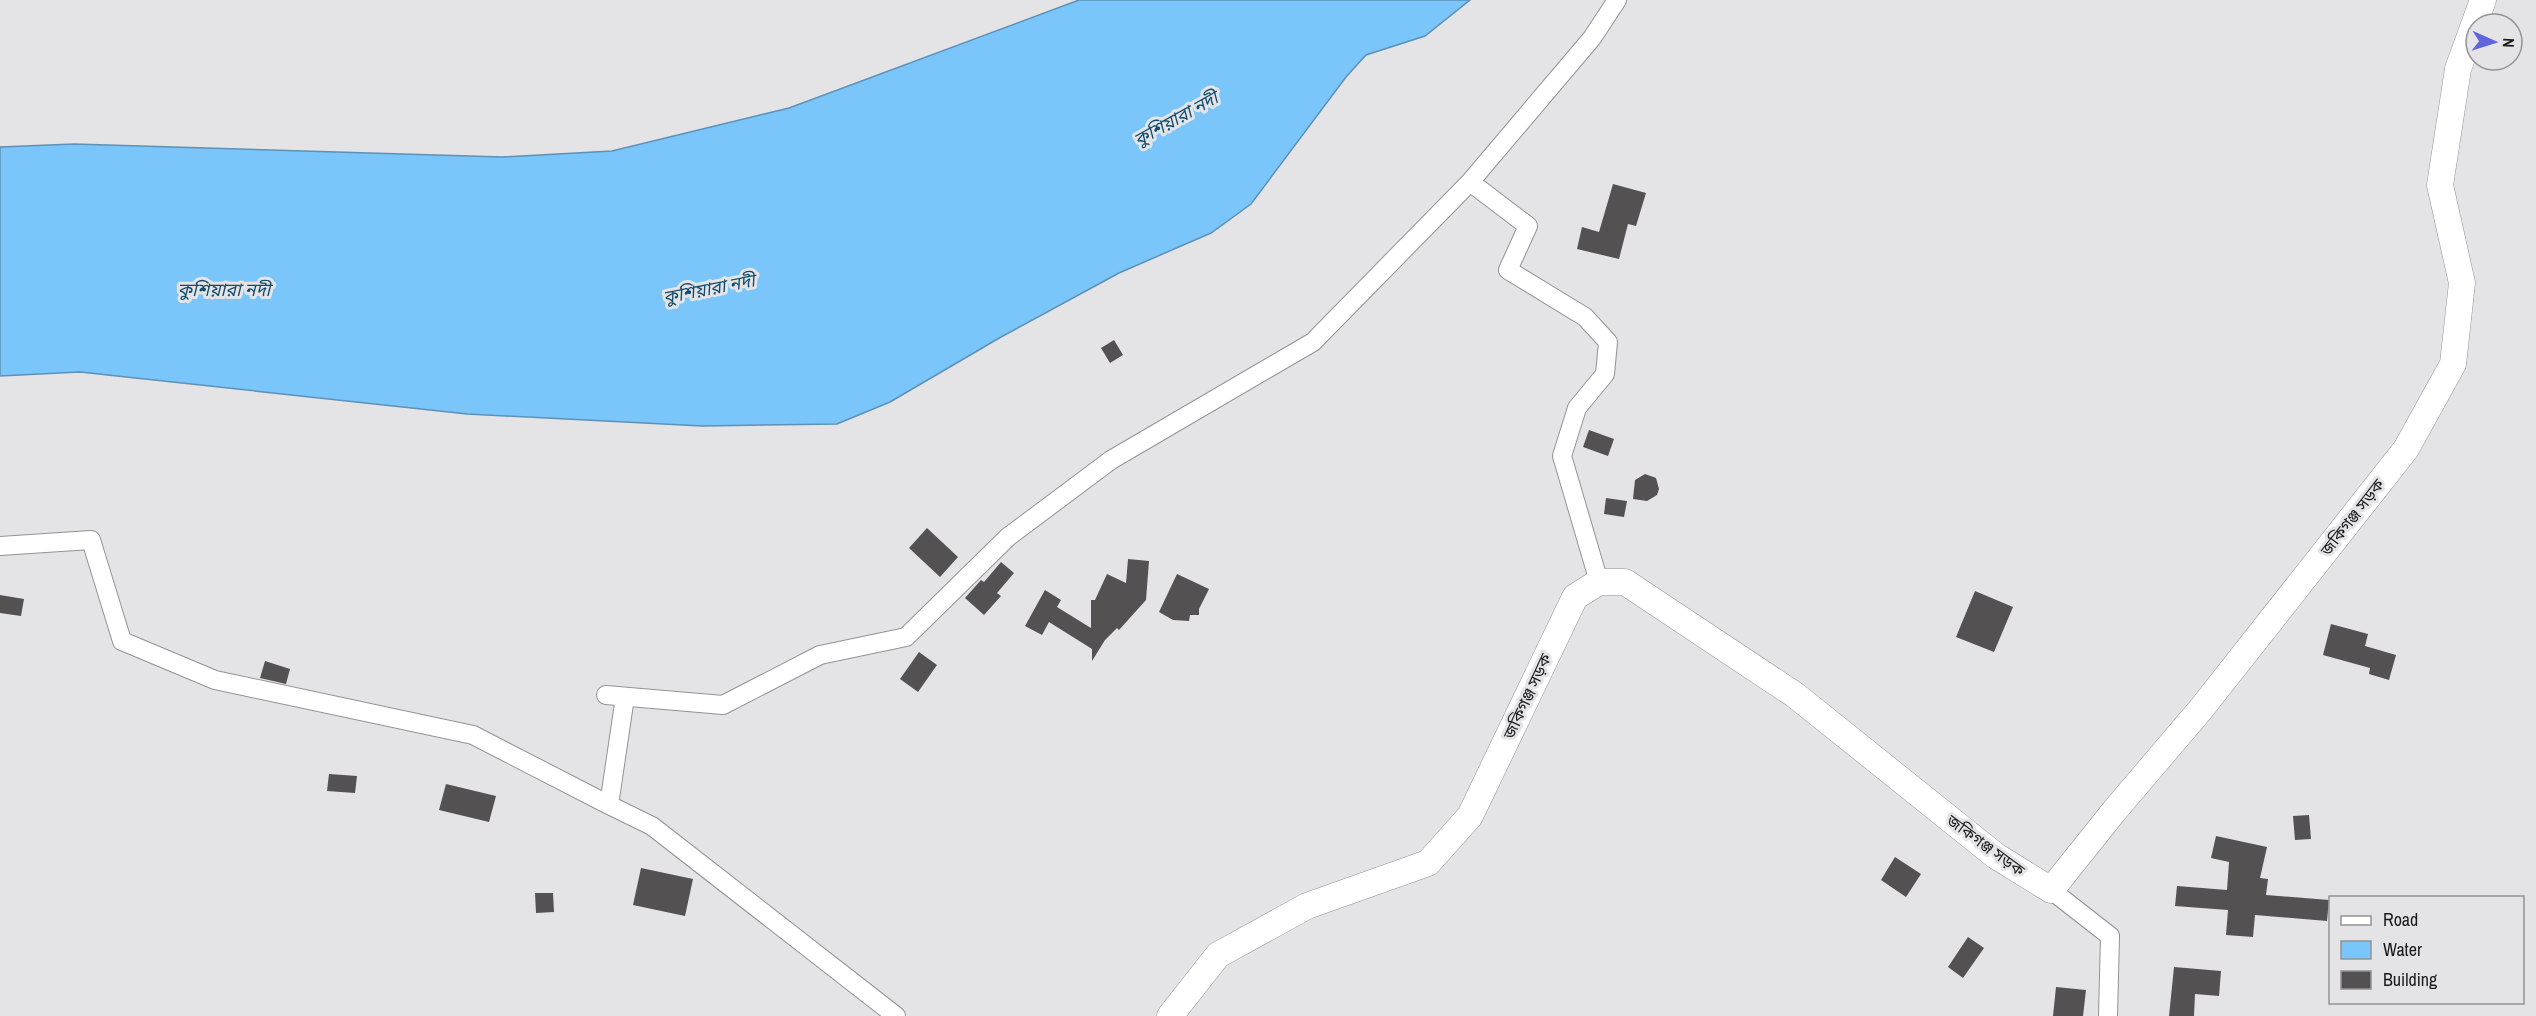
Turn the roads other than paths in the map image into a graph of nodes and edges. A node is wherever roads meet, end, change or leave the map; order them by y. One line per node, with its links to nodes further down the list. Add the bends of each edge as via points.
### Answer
1 (1617, 0): 3 (street, via 1592,38)
2 (2483, 0): 9 (main road, জকিগঞ্জ সড়ক, via 2458,69 2440,185 2462,283 2453,364 2406,449 2201,710)
3 (1470, 183): 5 (street, via 1528,226 1508,270 1585,317 1608,342 1605,374 1577,408 1562,456); 7 (street, via 1313,342 1111,460 1008,537 906,637 820,655 723,705)
4 (0, 546): 8 (street, via 92,540 122,641 215,680 473,735)
5 (1599, 582): 9 (main road, জকিগঞ্জ সড়ক, via 1624,582 1795,694 1996,856); 11 (main road, জকিগঞ্জ সড়ক, via 1575,597 1470,816 1428,863 1307,906 1218,955)
6 (606, 695): 7 (street)
7 (625, 697): 8 (street)
8 (609, 805): 10 (street, via 652,826)
9 (2051, 890): 12 (street, via 2110,936)
10 (896, 1016)
11 (1170, 1016)
12 (2108, 1016)

